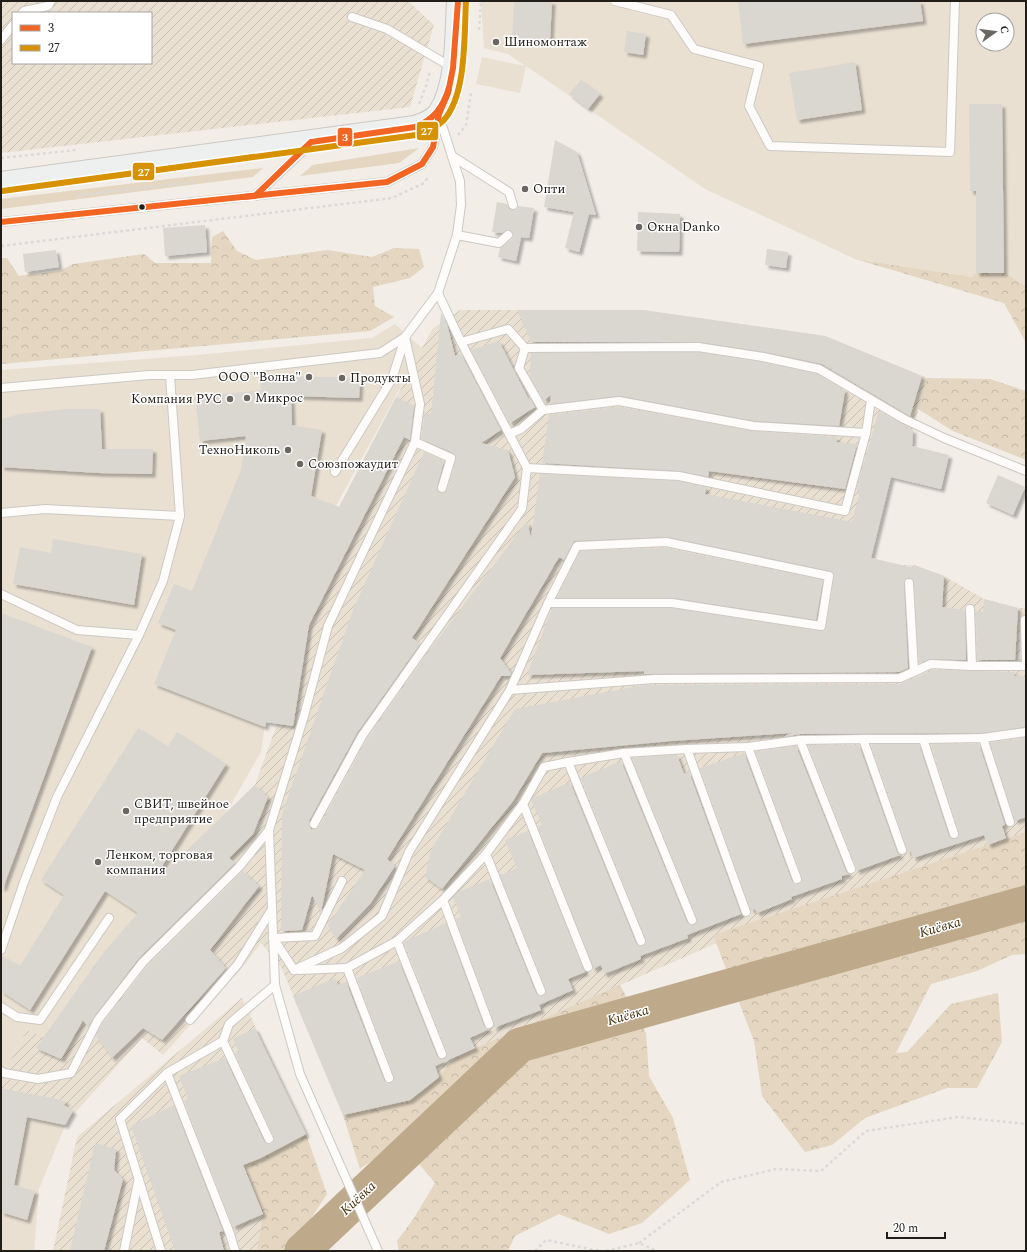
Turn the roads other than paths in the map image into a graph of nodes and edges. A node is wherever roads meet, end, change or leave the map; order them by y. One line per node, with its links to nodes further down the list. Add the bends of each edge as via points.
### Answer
1 (51, 1): 5 (lane, via 48,6)
2 (458, 1): 9 (main road)
3 (615, 1): 4 (lane, via 671,15 694,49 759,66 749,106 770,146 950,152)
4 (955, 1)
5 (23, 12)
6 (352, 17): 9 (lane, via 387,29)
7 (12, 26): 8 (lane)
8 (1, 40)
9 (453, 68): 10 (main road, via 448,93)
10 (439, 114): 11 (main road, via 416,127); 12 (lane); 14 (lane, via 433,147 422,164 386,182)
11 (311, 142): 13 (main road); 14 (lane)
12 (452, 156): 15 (lane, via 509,192); 17 (lane, via 460,181 461,205)
13 (1, 183)
14 (255, 196): 16 (lane)
15 (513, 205)
16 (1, 222)
17 (457, 235): 18 (lane, via 499,243); 19 (lane)
18 (508, 235)
19 (438, 292): 20 (lane); 21 (lane)
20 (405, 337): 23 (lane, via 380,353); 29 (lane, via 420,404); 32 (lane, via 392,378)
21 (461, 342): 22 (lane, via 508,329); 28 (lane)
22 (525, 348): 25 (lane, via 705,348 819,369); 26 (lane, via 519,368)
23 (170, 376): 24 (lane, via 149,375); 35 (lane)
24 (1, 388)
25 (871, 400): 27 (lane); 31 (lane, via 944,438)
26 (543, 410): 27 (lane, via 619,401 752,426); 28 (lane, via 521,429)
27 (866, 433): 30 (lane, via 845,512 679,476)
28 (510, 434): 30 (lane)
29 (415, 442): 33 (lane, via 451,458); 58 (lane, via 328,626)
30 (527, 468): 57 (lane, via 522,509 362,736)
31 (1026, 471)
32 (335, 472)
33 (442, 488)
34 (1, 513): 35 (lane, via 45,508)
35 (180, 516): 41 (lane, via 163,581)
36 (909, 583): 44 (lane)
37 (1, 594): 41 (lane, via 77,630)
38 (548, 603): 38 (lane, via 672,603 821,626 829,576 666,542 577,546); 45 (lane)
39 (970, 609): 42 (lane)
40 (1025, 620): 43 (lane)
41 (139, 635): 73 (lane, via 57,797)
42 (972, 666): 43 (lane); 44 (lane, via 931,664)
43 (1026, 666)
44 (914, 671): 45 (lane, via 900,678 654,679)
45 (510, 690): 76 (lane, via 409,852 382,916 342,948)
46 (1026, 732): 47 (lane)
47 (983, 738): 49 (lane); 56 (lane)
48 (864, 739): 49 (lane); 50 (lane); 60 (lane)
49 (922, 739): 59 (lane)
50 (800, 740): 51 (lane); 62 (lane)
51 (748, 746): 52 (lane); 63 (lane)
52 (687, 749): 53 (lane); 67 (lane)
53 (624, 753): 54 (lane); 69 (lane)
54 (568, 762): 55 (lane, via 544,767); 72 (lane)
55 (523, 804): 61 (lane); 74 (lane)
56 (1010, 822)
57 (314, 824)
58 (270, 830): 66 (lane); 84 (lane, via 239,867 143,962 98,1020 71,1073 38,1079)
59 (954, 834)
60 (902, 850)
61 (486, 854): 65 (lane); 78 (lane)
62 (851, 869)
63 (797, 880)
64 (342, 881): 70 (lane, via 314,936)
65 (443, 900): 71 (lane); 81 (lane)
66 (272, 908): 70 (lane); 80 (lane, via 238,964)
67 (746, 912)
68 (109, 918): 79 (lane, via 40,1020 18,1018)
69 (692, 920)
70 (273, 938): 76 (lane); 77 (lane)
71 (397, 941): 75 (lane); 83 (lane)
72 (641, 941)
73 (1, 950)
74 (588, 967)
75 (347, 968): 76 (lane); 86 (lane)
76 (294, 970)
77 (275, 985): 82 (lane, via 228,1024); 92 (lane, via 300,1074)
78 (541, 991)
79 (1, 1007)
80 (190, 1020)
81 (489, 1024)
82 (223, 1041): 85 (lane); 87 (lane)
83 (442, 1054)
84 (1, 1071)
85 (167, 1073): 88 (lane, via 120,1120); 91 (lane)
86 (389, 1078)
87 (269, 1139)
88 (139, 1181): 89 (lane); 90 (lane)
89 (124, 1251)
90 (161, 1251)
91 (235, 1251)
92 (378, 1251)

